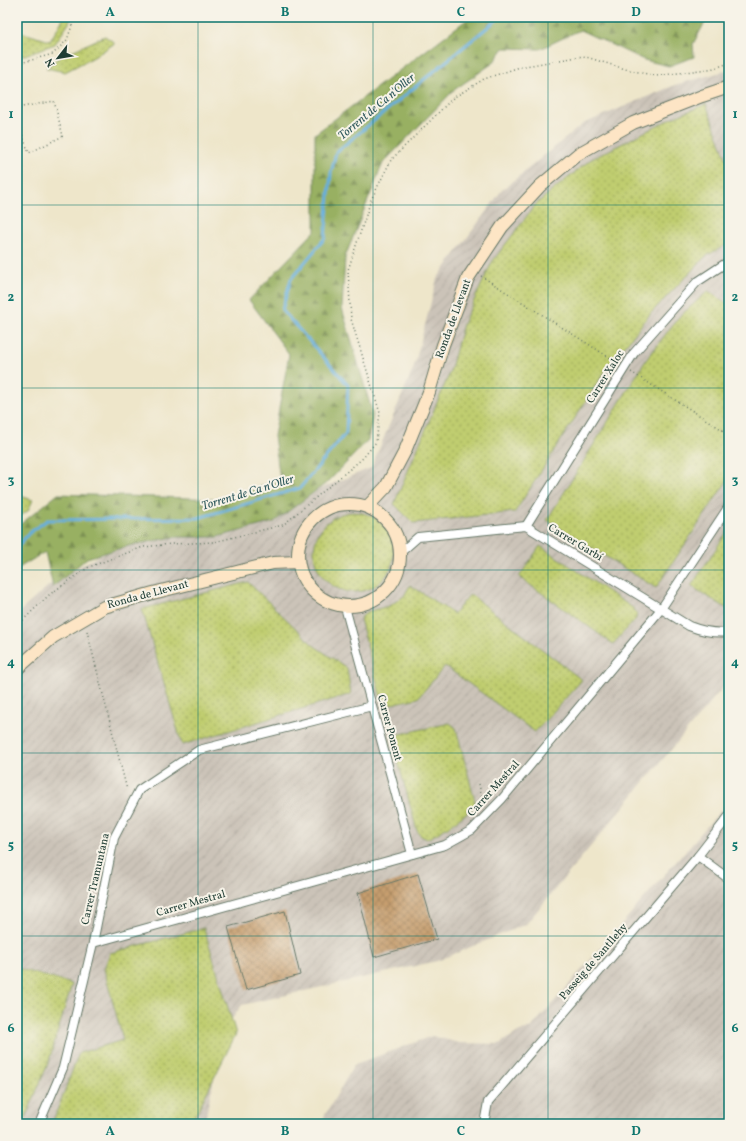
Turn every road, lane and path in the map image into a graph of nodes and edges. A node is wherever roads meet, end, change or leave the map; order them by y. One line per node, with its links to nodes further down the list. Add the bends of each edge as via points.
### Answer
1 (75, 17): 3 (path, via 67,40 53,54)
2 (729, 63): 18 (path, via 714,68 656,76 583,56 520,66 484,79 453,98 391,160 371,200 348,270 351,319 380,413 376,442 363,458 283,525 214,542 143,547 89,567 50,594)
3 (17, 64)
4 (729, 87): 11 (main road, Ronda de Llevant, via 633,123 578,154 540,186 502,227 468,278 443,345 430,392 405,451 386,487)
5 (17, 112): 6 (path, via 22,107 54,101 63,136 29,153)
6 (17, 121)
7 (729, 261): 9 (street, Carrer Xaloc, via 697,282 634,353)
8 (480, 276): 9 (path)
9 (625, 368): 10 (path); 13 (street, Carrer Xaloc)
10 (729, 434)
11 (368, 506): 14 (main road, via 383,516 392,528); 15 (main road, via 353,503 327,508 312,518 301,535)
12 (729, 506): 17 (street, Carrer Mestral)
13 (526, 526): 14 (street, via 418,537); 17 (street, Carrer Garbí)
14 (401, 552): 16 (main road, via 395,579 388,590 374,601)
15 (297, 562): 16 (main road, via 303,579 313,593 328,603); 21 (main road, Ronda de Llevant, via 273,563 104,607 53,637)
16 (345, 607): 22 (street, Carrer Ponent)
17 (661, 609): 20 (street, Carrer Garbí, via 689,626 713,632); 27 (street, Carrer Mestral, via 502,799 472,830 445,845)
18 (17, 626)
19 (87, 631): 24 (path)
20 (729, 632)
21 (17, 670)
22 (372, 706): 27 (street, Carrer Ponent); 30 (street, Carrer Tramuntana, via 198,750 139,790 114,838)
23 (479, 784): 25 (path)
24 (127, 790)
25 (483, 804)
26 (729, 816): 28 (street, Passeig de Santllehy)
27 (412, 854): 30 (street, Carrer Mestral)
28 (698, 856): 29 (street); 32 (street, Passeig de Santllehy, via 488,1102)
29 (729, 879)
30 (93, 943): 31 (street, Carrer Tramuntana, via 63,1068)
31 (39, 1124)
32 (484, 1124)

